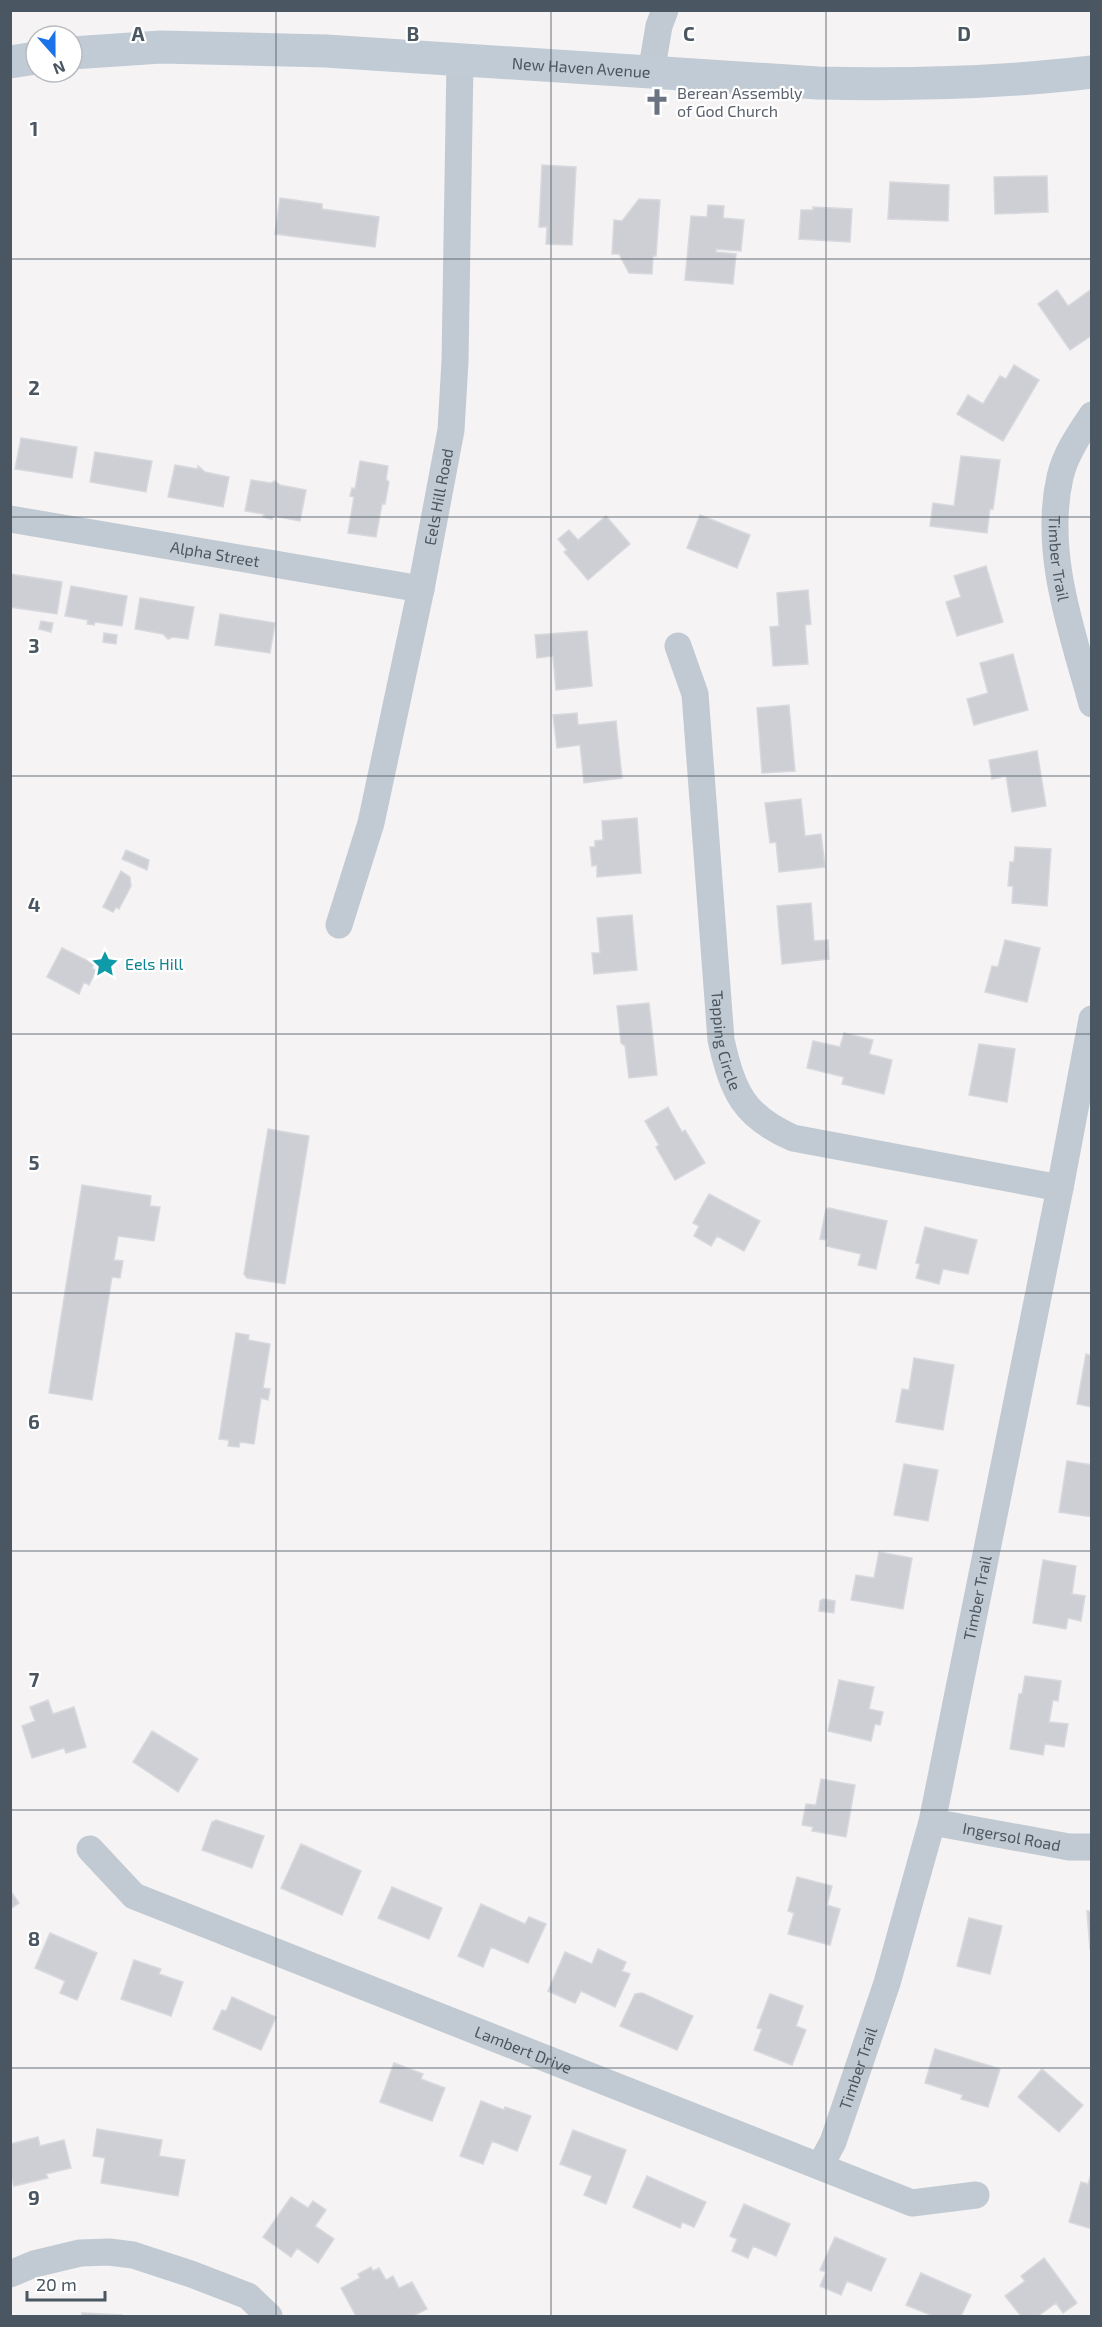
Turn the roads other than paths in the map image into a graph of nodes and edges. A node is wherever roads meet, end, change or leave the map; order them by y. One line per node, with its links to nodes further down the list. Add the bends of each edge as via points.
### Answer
1 (665, 10): 5 (street)
2 (84, 52): 3 (main road, New Haven Avenue, via 212,48)
3 (460, 61): 5 (main road, New Haven Avenue); 8 (street, Eels Hill Road, via 451,430)
4 (1092, 72): 5 (main road, New Haven Avenue, via 977,83 894,85)
5 (651, 73)
6 (1092, 416): 10 (street, Timber Trail, via 1060,475 1055,523 1065,603)
7 (10, 519): 8 (street, Alpha Street)
8 (421, 589): 11 (street, Eels Hill Road, via 371,823)
9 (678, 646): 13 (street, Tapping Circle, via 694,694 721,1040 744,1104 774,1130 793,1138)
10 (1092, 704)
11 (339, 925)
12 (1092, 1019): 13 (street, Timber Trail)
13 (1060, 1188): 14 (street, Timber Trail)
14 (932, 1822): 15 (street, Ingersol Road, via 1069,1847); 17 (street, Timber Trail, via 887,1983 836,2136)
15 (1092, 1847)
16 (90, 1849): 17 (street, Lambert Drive, via 134,1896)
17 (820, 2166): 18 (street, Lambert Drive, via 912,2203)
18 (976, 2195)
19 (10, 2274): 20 (street, via 80,2253 133,2255 248,2296)
20 (269, 2316)

